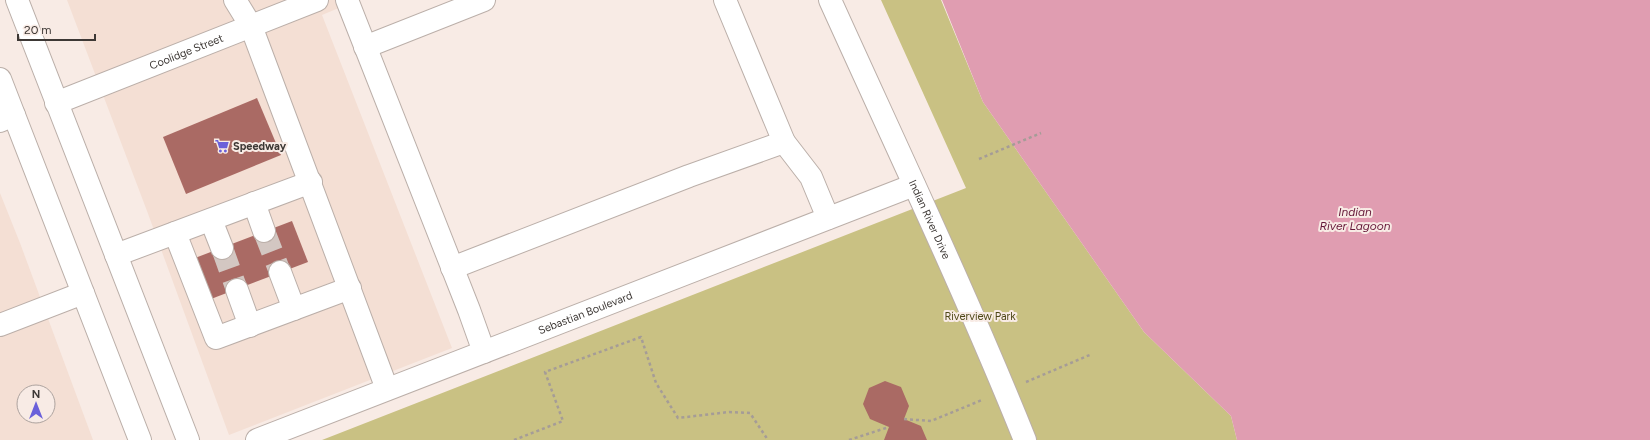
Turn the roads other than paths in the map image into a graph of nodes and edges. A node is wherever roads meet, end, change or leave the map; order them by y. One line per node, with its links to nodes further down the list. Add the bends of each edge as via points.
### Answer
1 (17, 0): 11 (street)
2 (235, 0): 8 (street)
3 (317, 0): 8 (street, Coolidge Street)
4 (347, 0): 9 (street)
5 (484, 0): 9 (street)
6 (725, 0): 13 (street)
7 (830, 0): 15 (street, Indian River Drive)
8 (251, 26): 11 (street, Coolidge Street); 14 (street)
9 (366, 47): 23 (street)
10 (0, 79): 12 (street)
11 (56, 103): 22 (street)
12 (7, 118): 27 (street)
13 (784, 142): 17 (street, via 811,177); 23 (street)
14 (311, 182): 16 (street); 25 (street)
15 (914, 184): 17 (street, Sebastian Boulevard); 36 (street, Indian River Drive)
16 (254, 203): 18 (street); 19 (street)
17 (828, 218): 31 (street, Sebastian Boulevard)
18 (211, 220): 20 (street); 21 (street)
19 (264, 231)
20 (175, 233): 22 (street); 30 (street, via 216,338)
21 (222, 248)
22 (116, 255): 34 (street)
23 (452, 268): 31 (street)
24 (280, 272): 28 (street)
25 (350, 288): 28 (street); 32 (street)
26 (237, 290): 30 (street)
27 (83, 293): 29 (street); 33 (street)
28 (294, 309): 30 (street)
29 (0, 325)
30 (250, 326)
31 (484, 352): 32 (street, Sebastian Boulevard)
32 (387, 389): 35 (street, Sebastian Boulevard)
33 (140, 440)
34 (188, 440)
35 (257, 440)
36 (1025, 440)

